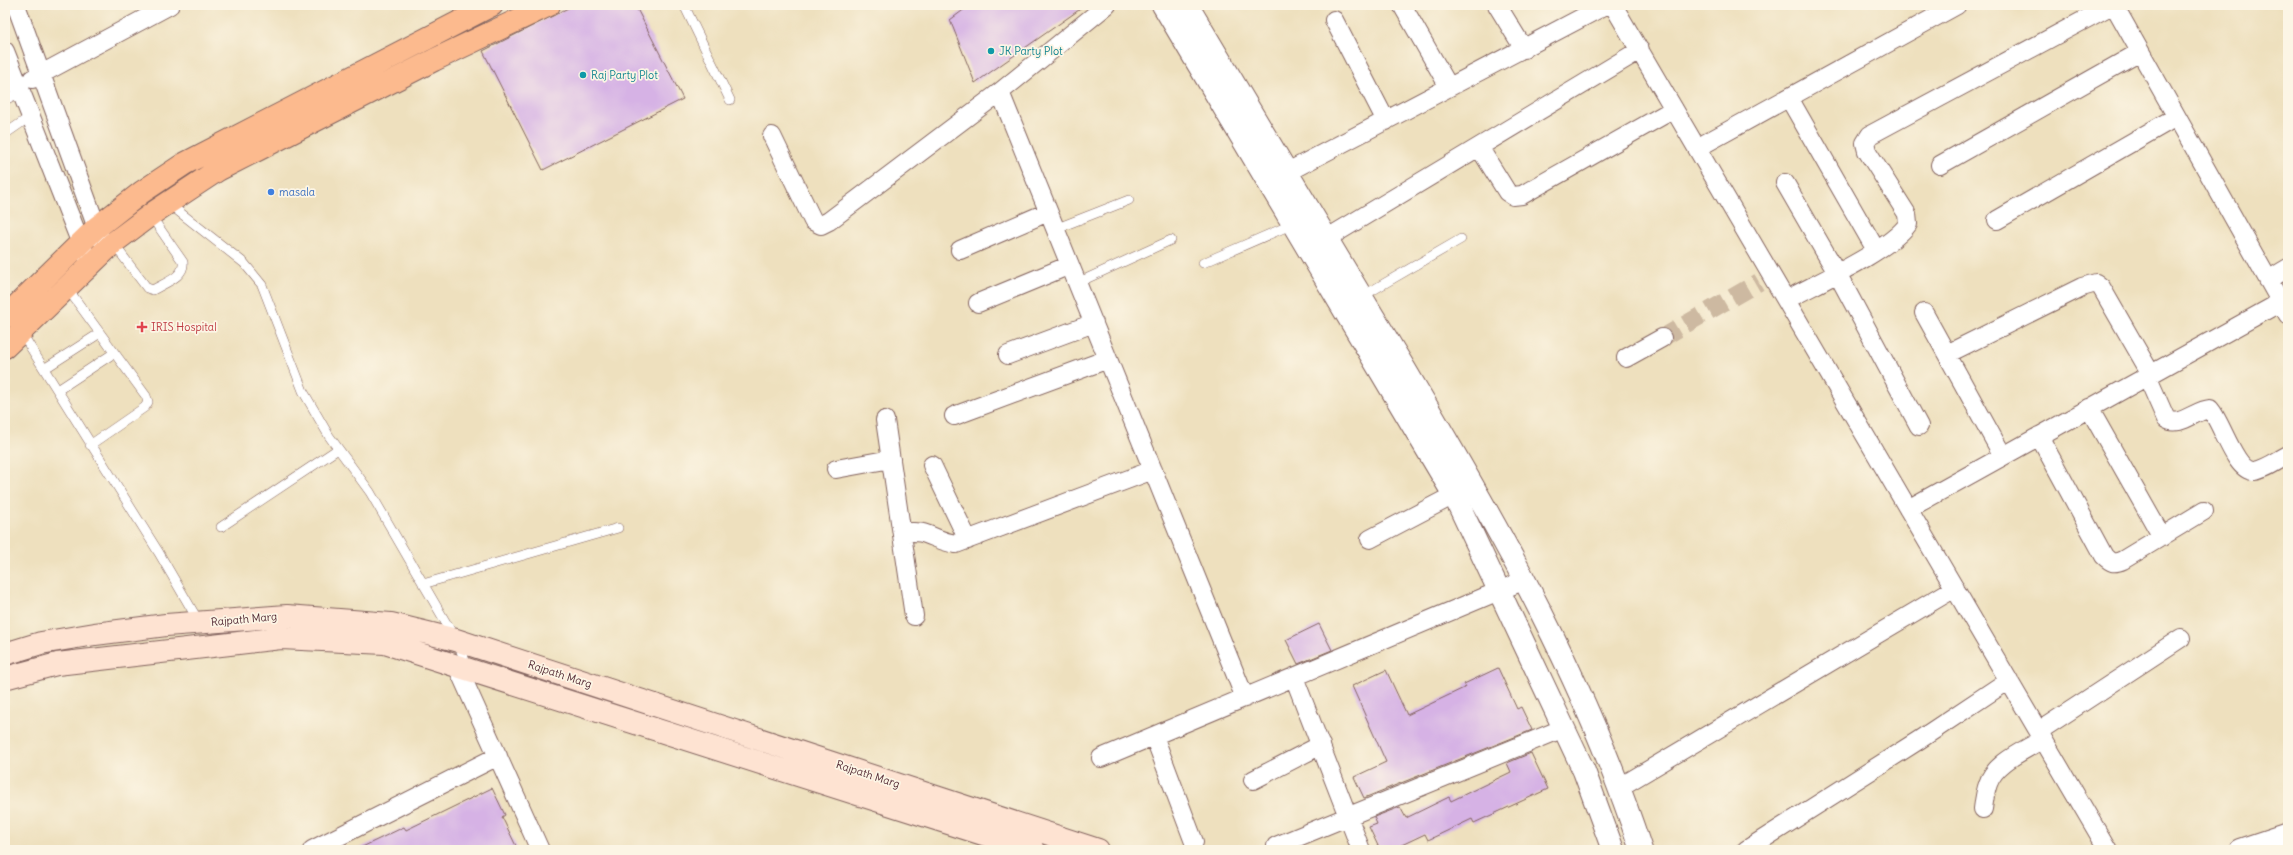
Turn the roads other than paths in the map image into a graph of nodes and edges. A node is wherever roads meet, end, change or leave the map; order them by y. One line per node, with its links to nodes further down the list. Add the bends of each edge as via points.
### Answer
1 (16, 5): 20 (street)
2 (170, 5): 20 (street)
3 (492, 5): 44 (main road, via 184,164 142,192)
4 (549, 5): 39 (main road, via 434,60 218,170)
5 (684, 5): 26 (lane)
6 (1107, 5): 23 (street)
7 (1163, 5): 36 (street)
8 (1187, 5): 36 (street)
9 (1402, 5): 21 (street)
10 (1497, 5): 16 (street)
11 (1606, 5): 16 (street)
12 (1613, 5): 17 (street)
13 (1957, 5): 24 (street)
14 (2113, 5): 19 (street); 52 (street, via 1870,134 1865,143 1867,151 1907,214 1908,224 1903,231)
15 (1334, 20): 30 (street)
16 (1524, 49): 21 (street)
17 (1640, 50): 27 (street); 33 (street)
18 (5, 51): 22 (street)
19 (2140, 52): 29 (street); 35 (street)
20 (41, 74): 22 (street); 44 (street)
21 (1449, 87): 30 (street)
22 (20, 89): 25 (lane); 28 (street)
23 (1000, 92): 32 (street, via 822,225 813,221); 40 (street)
24 (1789, 98): 34 (street); 52 (street)
25 (5, 100)
26 (730, 100)
27 (1674, 109): 33 (street, via 1522,195 1514,196 1507,192); 34 (street)
28 (31, 116): 31 (lane); 49 (street)
29 (2176, 116): 42 (street); 58 (street)
30 (1386, 121): 36 (street)
31 (5, 134)
32 (772, 136)
33 (1479, 147): 46 (street)
34 (1697, 148): 61 (street, via 1765,278)
35 (1940, 165)
36 (1277, 178): 43 (street); 46 (street)
37 (1785, 183): 57 (street)
38 (1129, 200): 45 (lane)
39 (168, 202): 41 (main road); 86 (lane, via 256,274 272,308 303,391)
40 (1048, 212): 45 (street); 51 (street)
41 (150, 216): 50 (main road); 50 (lane, via 183,262 184,268 180,274 153,290 148,288)
42 (1997, 220)
43 (1293, 224): 53 (lane); 62 (street)
44 (96, 228): 49 (main road); 50 (street)
45 (1055, 229): 54 (street)
46 (1326, 238): 62 (street)
47 (1461, 239): 62 (lane)
48 (1171, 240): 59 (lane)
49 (81, 244): 55 (street); 66 (main road)
50 (110, 246): 55 (main road)
51 (960, 250)
52 (1876, 250): 57 (street)
53 (1203, 263)
54 (1070, 265): 59 (street); 63 (street)
55 (90, 266): 60 (main road)
56 (2288, 268): 58 (street)
57 (1837, 273): 61 (street); 83 (street)
58 (2268, 280): 64 (street)
59 (1077, 283): 67 (street)
60 (67, 288): 68 (main road); 69 (lane)
61 (1786, 300): 94 (street)
62 (1352, 302): 93 (street); 102 (street, via 1429,409)
63 (978, 303)
64 (2284, 309): 78 (street)
65 (1924, 313): 73 (street)
66 (5, 317)
67 (1094, 323): 74 (street); 76 (street)
68 (21, 332): 71 (main road); 77 (lane)
69 (100, 333): 72 (lane); 77 (lane)
70 (1662, 338): 75 (street)
71 (5, 347)
72 (114, 353): 79 (lane); 85 (lane, via 148,402 145,407)
73 (1947, 354): 78 (street, via 2082,287 2096,283); 88 (street)
74 (1008, 355)
75 (1626, 358)
76 (1108, 359): 81 (street); 92 (street)
77 (44, 369): 79 (lane)
78 (2149, 375): 80 (street); 87 (street, via 2166,418 2170,422 2180,421 2200,410 2210,409 2239,463 2245,469 2258,470)
79 (58, 390): 85 (lane)
80 (2089, 408): 84 (street); 99 (street)
81 (954, 416)
82 (885, 420): 89 (street)
83 (1919, 426)
84 (2039, 436): 88 (street); 99 (street, via 2104,556 2110,562 2116,564)
85 (90, 445): 107 (lane, via 159,553)
86 (338, 449): 96 (lane); 103 (lane, via 370,492)
87 (2288, 455)
88 (2003, 456): 94 (street)
89 (890, 459): 91 (street); 98 (street)
90 (932, 465): 101 (street)
91 (836, 469)
92 (1153, 470): 101 (street); 115 (street)
93 (1454, 495): 100 (street); 105 (street)
94 (1908, 509): 104 (street)
95 (2204, 511): 99 (street)
96 (221, 527)
97 (618, 528): 103 (lane)
98 (902, 533): 101 (street, via 916,530 931,534 944,542 956,544); 106 (street)
99 (2162, 537)
100 (1370, 539)
101 (968, 540)
102 (1525, 580): 105 (street); 123 (street)
103 (423, 584): 109 (lane)
104 (1954, 588): 114 (street); 123 (street)
105 (1500, 592): 112 (street); 116 (street)
106 (914, 616)
107 (199, 623): 109 (main road, Rajpath Marg, via 287,616 391,624); 110 (main road, Rajpath Marg, via 95,634 41,643)
108 (2181, 638): 117 (street)
109 (456, 640): 111 (lane); 132 (main road, Rajpath Marg)
110 (5, 654)
111 (463, 668): 113 (main road, Rajpath Marg, via 385,643 281,638 57,664); 120 (street); 131 (main road, Rajpath Marg)
112 (1294, 677): 115 (street); 119 (street)
113 (5, 678)
114 (2009, 680): 117 (street); 136 (street)
115 (1245, 698): 118 (street)
116 (1564, 728): 125 (street); 134 (street, via 1584,771)
117 (2041, 735): 124 (street, via 1993,773); 137 (street)
118 (1154, 736): 121 (street); 127 (street)
119 (1321, 745): 122 (street); 125 (street)
120 (498, 756): 129 (street); 130 (street)
121 (1101, 758)
122 (1254, 780)
123 (1620, 787): 135 (street)
124 (1982, 809)
125 (1348, 817): 128 (street); 133 (street)
126 (2288, 834): 138 (street)
127 (1194, 842)
128 (1276, 846)
129 (312, 850)
130 (539, 850)
131 (1033, 850)
132 (1098, 850)
133 (1362, 850)
134 (1613, 850)
135 (1641, 850)
136 (1746, 850)
137 (2108, 850)
138 (2240, 850)

